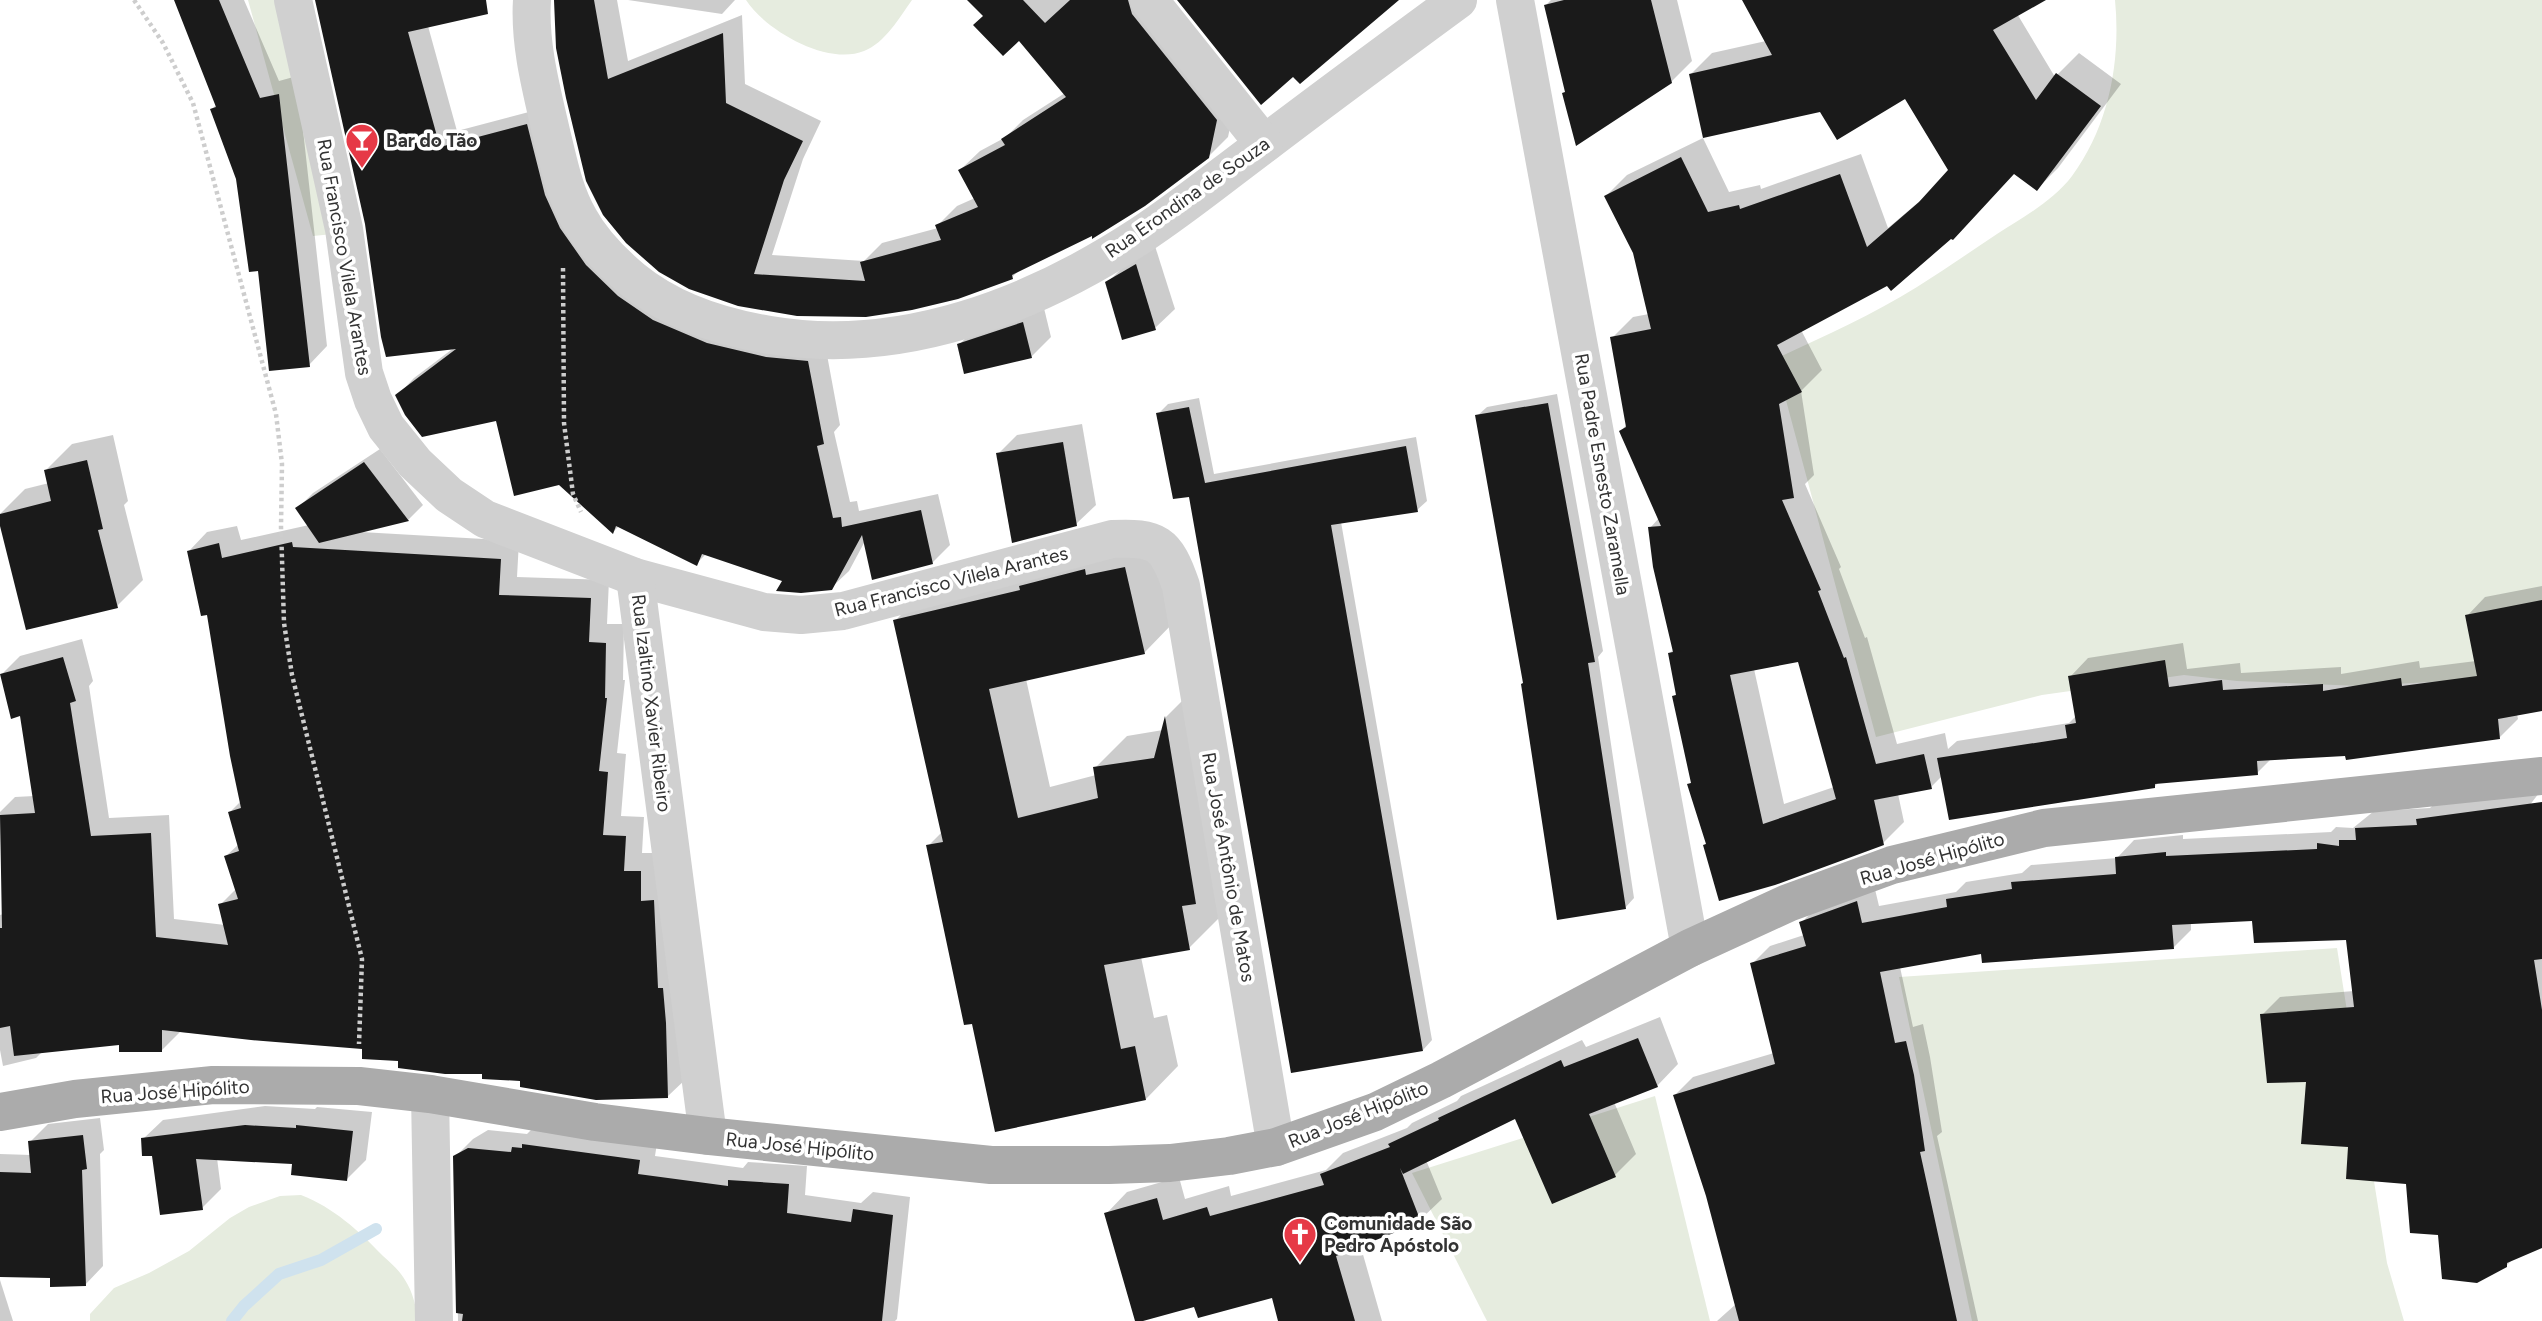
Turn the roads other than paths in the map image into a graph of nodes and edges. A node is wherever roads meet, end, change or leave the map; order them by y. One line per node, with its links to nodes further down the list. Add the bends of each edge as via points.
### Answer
1 (293, 0): 7 (street, Rua Francisco Vilela Arantes, via 344,229 364,373 386,427 423,471 485,519)
2 (532, 0): 6 (street, Rua Erondina de Souza, via 541,86 566,193 580,221 599,247 650,294 715,323 759,333 795,339 870,339 932,329 985,313 1061,282 1141,235)
3 (1149, 0): 6 (street)
4 (1458, 0): 6 (street, Rua Erondina de Souza)
5 (1515, 0): 10 (street, Rua Padre Esnesto Zaramella)
6 (1264, 144)
7 (635, 577): 8 (street, Rua Francisco Vilela Arantes, via 764,612 801,615 843,611 1112,539 1141,537 1166,552); 13 (street, Rua Izaltino Xavier Ribeiro)
8 (1181, 586): 14 (street, Rua José Antônio de Matos)
9 (2542, 776): 10 (main road, Rua José Hipólito, via 2044,828 1892,865)
10 (1690, 948): 14 (main road, Rua José Hipólito, via 1375,1112)
11 (430, 1094): 12 (main road, Rua José Hipólito, via 359,1086 214,1085 75,1099); 13 (main road, Rua José Hipólito); 15 (street)
12 (0, 1112)
13 (708, 1136): 14 (main road, Rua José Hipólito, via 991,1165 1170,1163)
14 (1276, 1147)
15 (433, 1311)

